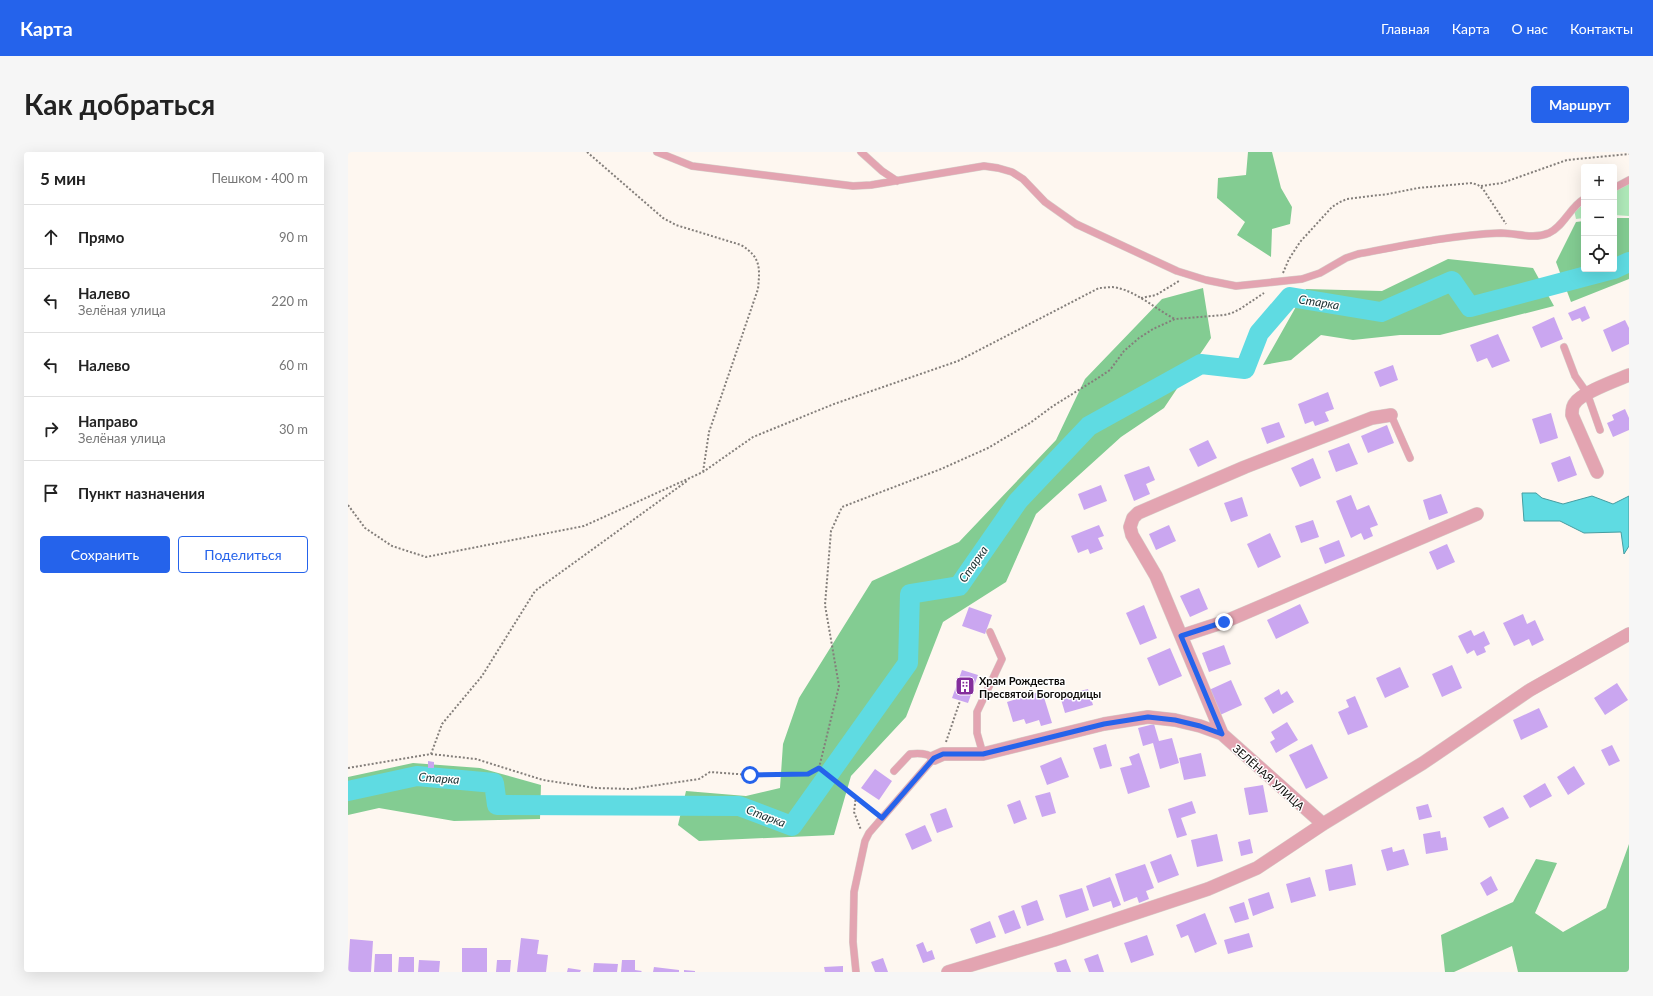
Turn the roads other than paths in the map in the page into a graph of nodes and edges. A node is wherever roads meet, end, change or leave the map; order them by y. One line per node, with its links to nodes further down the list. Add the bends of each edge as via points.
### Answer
1 (657, 152): 4 (lane, via 692,166 768,176 853,186)
2 (861, 152): 4 (lane)
3 (1629, 180): 5 (lane)
4 (897, 181): 6 (lane, via 984,166 1012,172 1045,202 1076,224 1177,272 1236,286 1302,280 1358,254 1435,239 1501,233 1542,235 1550,232)
5 (1617, 186)
6 (1582, 200)
7 (1564, 347): 9 (lane, via 1575,376)
8 (1629, 375): 9 (street)
9 (1587, 393): 11 (lane); 13 (street, via 1575,401 1572,415)
10 (1391, 415): 12 (lane); 17 (street, via 1372,418 1245,466 1133,518 1130,526 1132,535 1156,576)
11 (1600, 430)
12 (1410, 458)
13 (1597, 472)
14 (1477, 514): 17 (street, via 1224,622)
15 (990, 632): 19 (lane, via 1002,659 977,712 977,733)
16 (1629, 634): 22 (street, via 1530,690 1423,763)
17 (1181, 636): 18 (street)
18 (1222, 734): 19 (street, ЗЕЛЁНАЯ УЛИЦА, via 1194,724 1148,717 1104,724); 22 (street, ЗЕЛЁНАЯ УЛИЦА)
19 (983, 754): 20 (street, ЗЕЛЁНАЯ УЛИЦА)
20 (939, 756): 21 (lane, via 910,754); 23 (lane, via 882,818 865,841 854,892 853,942)
21 (894, 771)
22 (1323, 824): 24 (street, via 1257,868 1208,889)
23 (856, 972)
24 (948, 972)

